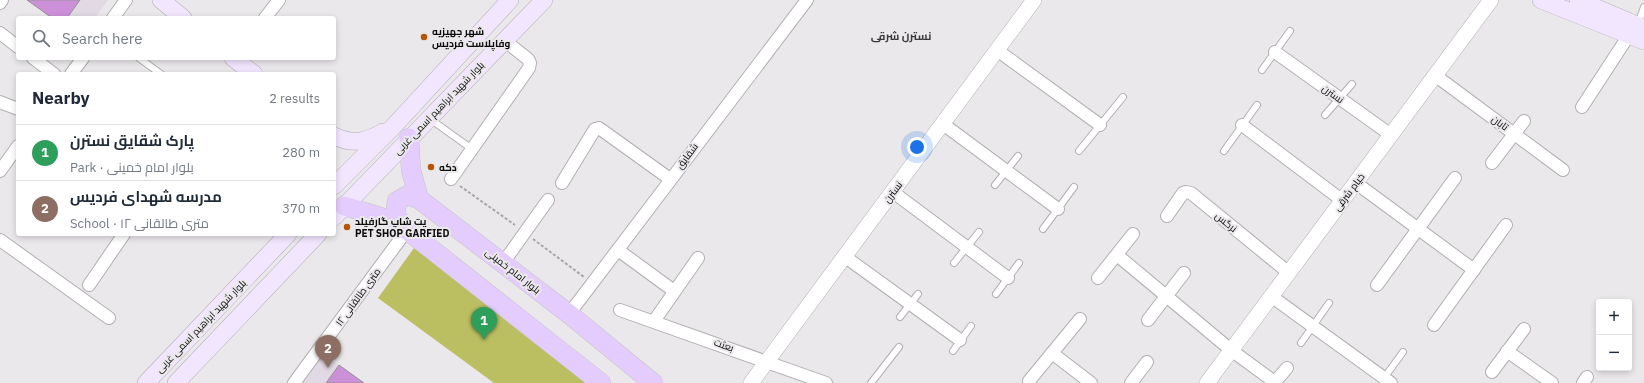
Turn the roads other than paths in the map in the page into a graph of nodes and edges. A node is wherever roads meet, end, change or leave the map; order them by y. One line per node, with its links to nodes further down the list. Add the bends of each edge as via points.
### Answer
1 (2, 0): 12 (street)
2 (126, 0): 14 (street)
3 (161, 0): 15 (main road)
4 (279, 0): 16 (street)
5 (510, 0): 47 (main road, بلوار شهید ابراهیم اسمی غربی)
6 (544, 0): 20 (main road, بلوار شهید ابراهیم اسمی غربی)
7 (807, 0): 65 (street, شقایق)
8 (1034, 0): 22 (street, نسترن)
9 (1491, 0): 33 (street, خیام شرقی)
10 (1541, 0): 19 (main road)
11 (1578, 0): 19 (main road)
12 (0, 3)
13 (1644, 7): 19 (lane)
14 (114, 16)
15 (181, 16)
16 (267, 16)
17 (1290, 31): 23 (lane)
18 (0, 33): 21 (street)
19 (1639, 33): 39 (street)
20 (505, 41): 42 (main road, بلوار شهید ابراهیم اسمی غربی); 53 (street, via 528,59 529,68)
21 (16, 45)
22 (997, 50): 44 (street, نسترن); 45 (street)
23 (1275, 52): 28 (lane); 36 (street, نسترن)
24 (36, 60): 29 (street)
25 (82, 60): 30 (street)
26 (142, 60): 31 (lane)
27 (236, 60): 32 (main road)
28 (1262, 70)
29 (51, 72)
30 (72, 72)
31 (158, 72)
32 (252, 72)
33 (1436, 76): 48 (street, تابان); 49 (street, خیام شرقی)
34 (1352, 84): 36 (lane)
35 (1123, 97): 45 (lane)
36 (1340, 98): 41 (lane); 49 (street, نسترن)
37 (0, 102): 40 (street)
38 (1258, 105): 46 (lane)
39 (1582, 107)
40 (16, 108)
41 (1325, 115)
42 (429, 118): 51 (main road, بلوار شهید ابراهیم اسمی غربی); 53 (lane)
43 (1524, 121): 48 (street)
44 (943, 124): 62 (street); 71 (street, نسترن)
45 (1100, 125): 55 (lane)
46 (1242, 125): 56 (lane); 74 (street)
47 (392, 128): 50 (main road, via 359,141 344,141); 58 (main road, بلوار شهید ابراهیم اسمی غربی)
48 (1514, 134): 59 (street); 60 (street, تابان)
49 (1392, 135): 67 (street, خیام شرقی)
50 (336, 138)
51 (409, 138): 72 (main road, via 411,170); 76 (main road, بلوار شهید ابراهیم اسمی غربی)
52 (336, 139): 58 (main road)
53 (472, 150): 64 (street)
54 (16, 151): 61 (street)
55 (1079, 151)
56 (1224, 151)
57 (1018, 156): 62 (lane)
58 (357, 160): 68 (main road, بلوار شهید ابراهیم اسمی غربی)
59 (1492, 162)
60 (1563, 170)
61 (0, 171)
62 (1006, 171): 69 (lane); 75 (street)
63 (1455, 178): 79 (street)
64 (451, 179)
65 (670, 179): 66 (street, via 599,128 595,130); 89 (street, شقایق)
66 (562, 183)
67 (1356, 183): 74 (street, خیام شرقی); 79 (street)
68 (336, 184)
69 (995, 185)
70 (1074, 187): 75 (lane)
71 (893, 192): 88 (street); 91 (street, نسترن)
72 (419, 199): 81 (main road, via 408,195 397,201 395,215); 93 (main road, بلوار امام خمینی)
73 (548, 200): 93 (street)
74 (1343, 201): 98 (street, خیام شرقی)
75 (1058, 209): 80 (lane)
76 (339, 211): 81 (main road, via 378,216)
77 (1167, 216): 98 (street, نرگس, via 1183,193 1191,193)
78 (1506, 225): 96 (street)
79 (1417, 228): 96 (street); 102 (street)
80 (1043, 229)
81 (407, 230): 137 (street, ۱۲ متری طالقانی); 138 (main road)
82 (979, 232): 88 (lane)
83 (1133, 234): 90 (street)
84 (123, 236): 101 (street)
85 (286, 236): 135 (main road, بلوار شهید ابراهیم اسمی غربی)
86 (316, 236): 136 (main road)
87 (0, 240): 113 (street)
88 (967, 247): 94 (lane); 99 (street)
89 (618, 250): 103 (street); 111 (street, شقایق)
90 (1117, 255): 100 (street); 106 (street)
91 (844, 256): 109 (street); 129 (street, نسترن)
92 (698, 258): 103 (street)
93 (503, 263): 111 (main road, بلوار امام خمینی)
94 (954, 263)
95 (1019, 263): 99 (lane)
96 (1474, 270): 117 (street)
97 (1184, 273): 106 (street)
98 (1289, 273): 107 (street, خیام شرقی)
99 (1008, 278): 105 (lane)
100 (1098, 278)
101 (89, 285)
102 (1377, 285)
103 (674, 291): 116 (street)
104 (918, 294): 109 (lane)
105 (996, 294)
106 (1166, 296): 115 (street); 124 (street)
107 (1271, 296): 119 (street); 124 (street, خیام شرقی)
108 (1329, 303): 119 (lane)
109 (910, 304): 112 (lane); 121 (street)
110 (620, 310): 116 (street, بعثت)
111 (569, 314): 139 (main road, بلوار امام خمینی)
112 (900, 317)
113 (109, 318)
114 (1080, 319): 128 (street)
115 (1148, 320)
116 (654, 321): 129 (street, بعثت)
117 (1434, 325)
118 (971, 326): 121 (lane)
119 (1313, 326): 122 (lane); 133 (street)
120 (1524, 329): 125 (street)
121 (960, 340): 126 (lane)
122 (1301, 343)
123 (899, 347): 142 (lane)
124 (1231, 350): 145 (street, خیام شرقی); 146 (street)
125 (1507, 350): 132 (street); 147 (street)
126 (953, 351)
127 (1403, 352): 133 (lane)
128 (1052, 353): 134 (street); 143 (street)
129 (768, 361): 140 (street, نسترن); 141 (street, بعثت)
130 (1147, 362): 144 (street)
131 (1287, 368): 146 (street)
132 (1492, 372)
133 (1387, 380)
134 (1029, 381)
135 (146, 383)
136 (176, 383)
137 (294, 383)
138 (601, 383)
139 (653, 383)
140 (751, 383)
141 (826, 383)
142 (871, 383)
143 (1091, 383)
144 (1131, 383)
145 (1207, 383)
146 (1275, 383)
147 (1552, 383)

